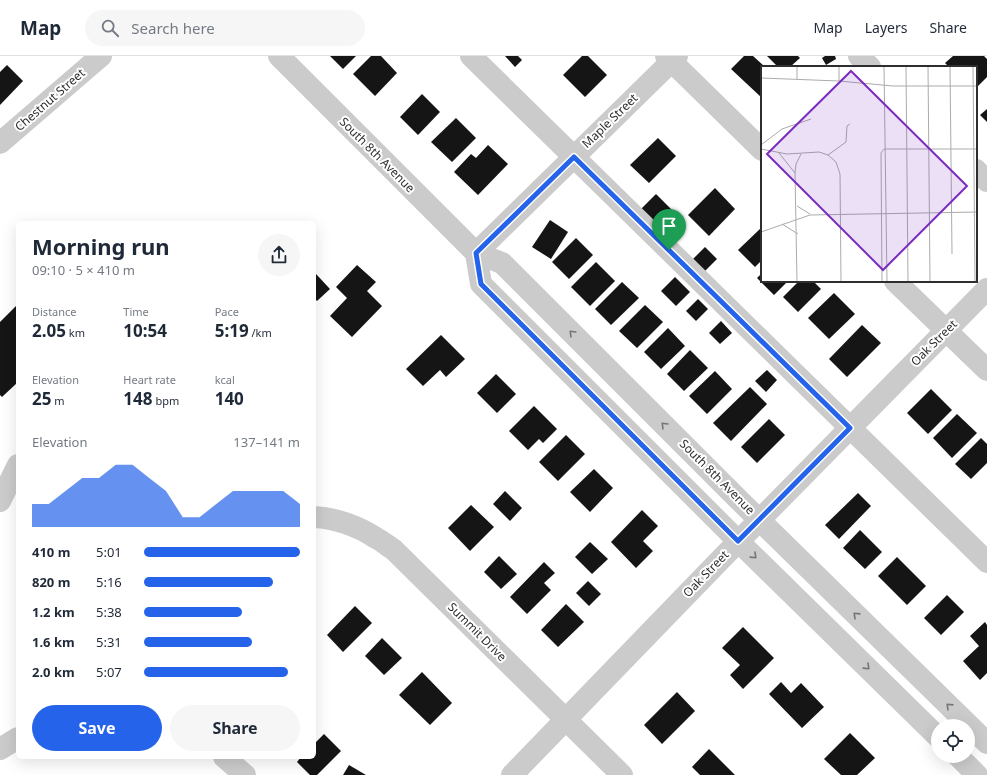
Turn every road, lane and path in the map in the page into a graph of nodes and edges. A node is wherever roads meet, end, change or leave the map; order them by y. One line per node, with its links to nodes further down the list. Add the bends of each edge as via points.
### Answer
1 (101, 56): 7 (street, Chestnut Street)
2 (279, 56): 12 (street, South 8th Avenue)
3 (472, 56): 9 (street)
4 (859, 56): 6 (street)
5 (671, 58): 8 (street); 9 (street, Maple Street)
6 (869, 66)
7 (0, 143)
8 (761, 149)
9 (574, 157): 12 (street, Maple Street); 17 (street)
10 (977, 171): 11 (street)
11 (987, 181)
12 (476, 253): 21 (street, South 8th Avenue, one-way to 12, via 502,263); 22 (street, via 481,284)
13 (896, 282): 15 (street)
14 (987, 289): 15 (street, Oak Street)
15 (946, 330): 16 (street); 17 (street, Oak Street)
16 (987, 370)
17 (850, 428): 21 (street, Oak Street); 23 (street)
18 (16, 469): 19 (street)
19 (0, 501)
20 (316, 516): 24 (street, Summit Drive, via 354,526 394,550)
21 (759, 520): 22 (street, Oak Street); 27 (street, South 8th Avenue, one-way to 21)
22 (738, 541): 24 (street, Oak Street); 25 (street, one-way to 25)
23 (987, 562)
24 (566, 720): 32 (street, Oak Street); 33 (street, Summit Drive)
25 (931, 730)
26 (16, 739): 28 (street)
27 (987, 743)
28 (0, 749)
29 (226, 759): 31 (street)
30 (965, 763): 34 (street)
31 (245, 775)
32 (512, 775)
33 (622, 775)
34 (977, 775)

